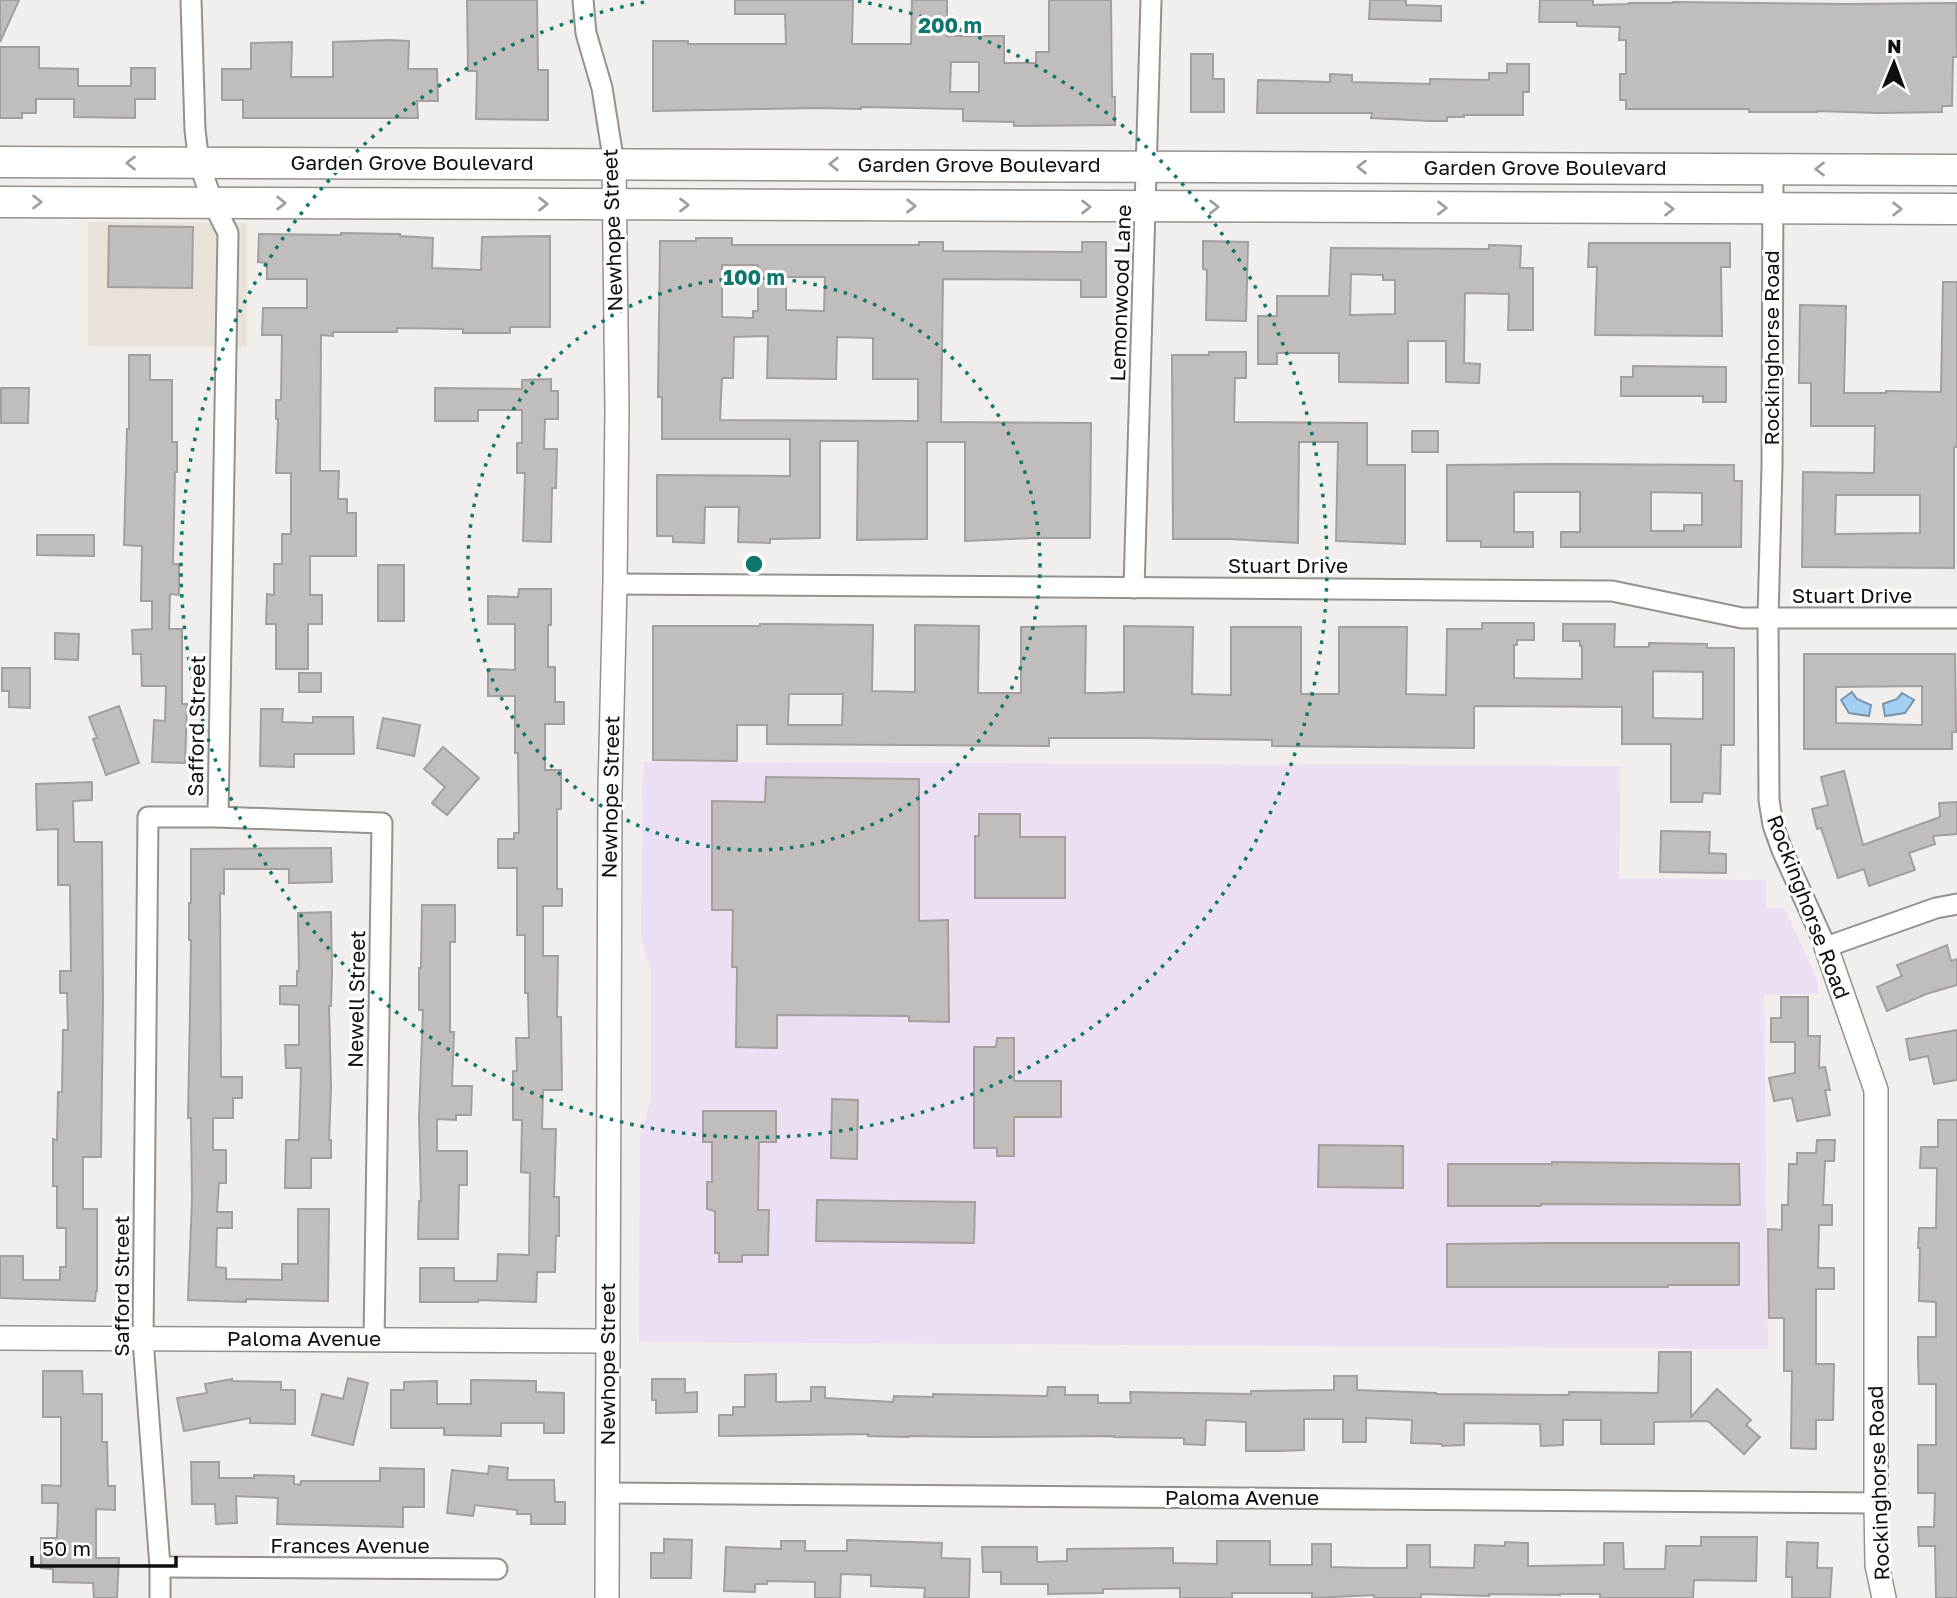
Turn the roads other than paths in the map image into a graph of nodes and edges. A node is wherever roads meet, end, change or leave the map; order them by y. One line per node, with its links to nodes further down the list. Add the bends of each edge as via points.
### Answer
1 (191, 0): 5 (street, Safford Street)
2 (583, 0): 6 (street, Newhope Street)
3 (1151, 0): 7 (street, Lemonwood Lane)
4 (0, 162): 5 (main road, Garden Grove Boulevard, one-way to 4)
5 (199, 163): 6 (main road, Garden Grove Boulevard); 11 (street, Safford Street)
6 (614, 164): 7 (main road, Garden Grove Boulevard, one-way to 6); 12 (street, Newhope Street)
7 (1147, 167): 8 (main road, Garden Grove Boulevard, one-way to 7); 13 (street, Lemonwood Lane)
8 (1773, 169): 9 (main road, Garden Grove Boulevard, one-way to 8); 14 (street, Rockinghorse Road)
9 (1957, 170)
10 (0, 202): 11 (main road, Garden Grove Boulevard, one-way to 11)
11 (213, 203): 12 (main road, Garden Grove Boulevard, one-way to 12); 20 (street, Safford Street, via 228,233)
12 (615, 205): 13 (main road, Garden Grove Boulevard, one-way to 13); 16 (street, Newhope Street)
13 (1146, 208): 14 (main road, Garden Grove Boulevard, one-way to 14); 17 (street, Lemonwood Lane)
14 (1772, 209): 15 (main road, Garden Grove Boulevard, one-way to 15); 18 (street, Rockinghorse Road)
15 (1957, 209)
16 (615, 584): 17 (street, Stuart Drive); 26 (street, Newhope Street)
17 (1134, 588): 18 (street, Stuart Drive, via 1612,591 1742,618)
18 (1768, 618): 19 (street, Stuart Drive); 22 (street, Rockinghorse Road, via 1770,811 1782,850)
19 (1957, 618)
20 (218, 817): 24 (street, Safford Street, via 148,817); 25 (street, Newell Street, via 382,823)
21 (1957, 904): 22 (street)
22 (1826, 947): 28 (street, Rockinghorse Road, via 1876,1090)
23 (0, 1338): 24 (street, Paloma Avenue)
24 (143, 1339): 25 (street, Paloma Avenue); 29 (street, Safford Street)
25 (374, 1340): 26 (street, Paloma Avenue)
26 (608, 1341): 27 (street, Newhope Street)
27 (608, 1493): 28 (street, Paloma Avenue); 32 (street, Newhope Street)
28 (1876, 1503): 33 (street, Rockinghorse Road, via 1877,1565)
29 (160, 1567): 30 (street, Frances Avenue); 31 (street, Safford Street)
30 (497, 1569)
31 (160, 1598)
32 (607, 1598)
33 (1884, 1598)

